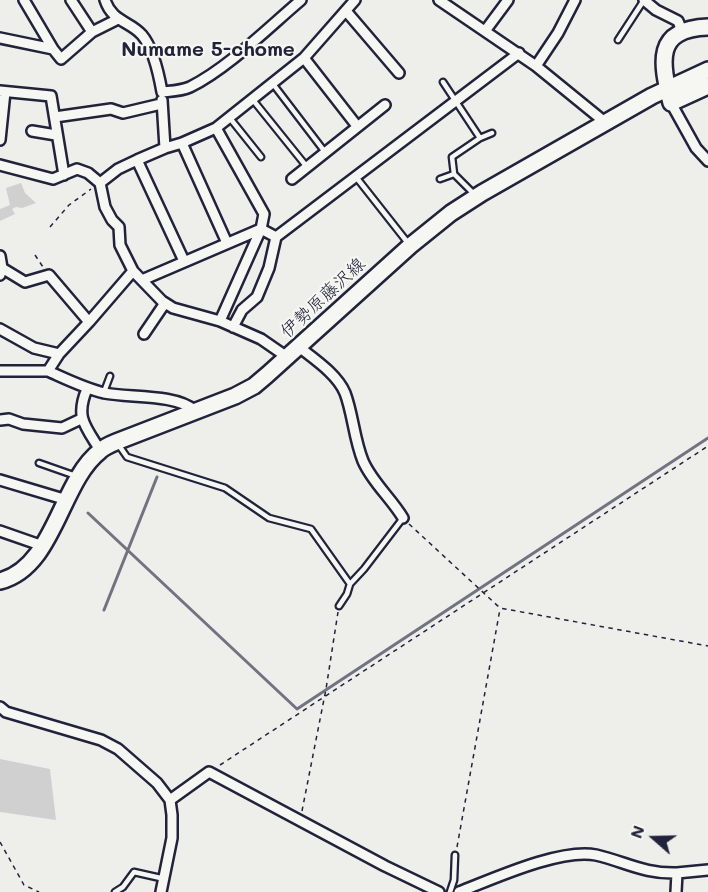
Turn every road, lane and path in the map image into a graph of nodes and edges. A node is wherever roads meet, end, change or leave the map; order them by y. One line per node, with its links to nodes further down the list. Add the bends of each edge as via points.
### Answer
1 (24, 0): 18 (street)
2 (71, 0): 15 (street)
3 (105, 0): 11 (street)
4 (301, 0): 28 (street, via 190,87)
5 (355, 0): 10 (street)
6 (439, 0): 13 (street)
7 (508, 0): 13 (street)
8 (575, 0): 21 (street)
9 (644, 0): 14 (street, via 678,21); 17 (lane)
10 (346, 10): 20 (street); 23 (street, via 376,51)
11 (118, 19): 15 (street); 28 (street, via 142,34 158,69)
12 (708, 27): 14 (main road)
13 (485, 31): 19 (street)
14 (682, 31): 29 (main road, via 671,38 665,49)
15 (92, 32): 18 (street, via 61,59)
16 (0, 38): 18 (street)
17 (618, 40)
18 (53, 49)
19 (519, 53): 21 (street); 31 (street)
20 (304, 58): 25 (street); 37 (street)
21 (536, 66): 36 (street)
22 (708, 70): 29 (main road, 伊勢原藤沢線)
23 (399, 73)
24 (443, 82): 31 (lane)
25 (273, 84): 30 (street); 46 (lane)
26 (708, 86): 29 (main road)
27 (2, 92): 34 (street, via 51,96); 43 (street)
28 (162, 92): 32 (street)
29 (669, 95): 36 (main road, 伊勢原藤沢線); 49 (street, via 696,148)
30 (253, 100): 35 (street); 51 (lane)
31 (457, 100): 42 (lane); 54 (street)
32 (161, 104): 34 (street, via 123,112 103,107); 45 (street)
33 (385, 105): 37 (street)
34 (55, 117): 41 (street)
35 (229, 117): 38 (street); 47 (lane)
36 (606, 123): 58 (main road, 伊勢原藤沢線)
37 (357, 126): 46 (street)
38 (216, 128): 44 (street); 60 (street, via 264,214)
39 (32, 131): 41 (street)
40 (492, 133): 42 (lane)
41 (56, 135): 53 (street)
42 (480, 138): 52 (lane, via 452,157)
43 (0, 140)
44 (182, 143): 45 (street); 62 (street)
45 (165, 148): 48 (street)
46 (325, 152): 51 (street)
47 (261, 157)
48 (137, 159): 57 (street); 66 (street)
49 (708, 161)
50 (0, 165): 53 (street, via 53,179)
51 (307, 167): 55 (street)
52 (454, 174): 56 (lane); 58 (lane)
53 (64, 175): 57 (street, via 77,169)
54 (356, 177): 61 (street); 63 (lane)
55 (292, 179)
56 (440, 179)
57 (100, 183): 59 (path, via 69,205); 68 (street, via 105,207 119,227 120,245)
58 (476, 197): 63 (main road, 伊勢原藤沢線)
59 (50, 227)
60 (261, 229): 61 (street); 62 (street); 72 (street)
61 (276, 237): 74 (street, via 257,297 242,310)
62 (227, 243): 66 (street)
63 (410, 246): 77 (main road, 伊勢原藤沢線)
64 (34, 255): 67 (path)
65 (0, 256): 69 (street)
66 (184, 261): 70 (street)
67 (42, 265)
68 (134, 271): 70 (street); 73 (street)
69 (1, 272): 73 (street, via 25,282 49,275)
70 (142, 280): 71 (street)
71 (165, 303): 72 (street); 76 (street)
72 (220, 321): 74 (street)
73 (89, 322): 78 (street, via 70,349)
74 (232, 327): 79 (street, via 261,339)
75 (0, 329): 78 (street, via 34,348)
76 (144, 334)
77 (298, 347): 79 (main road, 伊勢原藤沢線); 95 (street, via 344,392 370,475)
78 (59, 354): 81 (street)
79 (287, 357): 85 (main road, 伊勢原藤沢線, via 244,392)
80 (0, 371): 81 (street)
81 (48, 371): 83 (street)
82 (110, 376): 84 (lane)
83 (87, 389): 84 (street); 86 (street)
84 (104, 393): 85 (street, via 172,401)
85 (194, 410): 88 (main road, 伊勢原藤沢線)
86 (81, 419): 87 (street, via 62,428); 90 (street)
87 (0, 420)
88 (116, 442): 90 (main road, 伊勢原藤沢線); 99 (lane, via 127,457 225,488 269,518 311,529)
89 (708, 446): 100 (path)
90 (100, 450): 92 (main road, 伊勢原藤沢線)
91 (39, 463): 92 (lane)
92 (80, 477): 94 (main road, 伊勢原藤沢線)
93 (1, 482): 94 (street)
94 (67, 500): 97 (main road, 伊勢原藤沢線)
95 (403, 518): 99 (lane); 100 (path)
96 (0, 531): 97 (street)
97 (43, 546): 98 (main road, 伊勢原藤沢線, via 30,563)
98 (0, 581)
99 (350, 584): 101 (lane)
100 (483, 594): 102 (path); 104 (path)
101 (339, 606): 104 (path)
102 (500, 608): 103 (path); 110 (path)
103 (708, 646)
104 (325, 694): 106 (path); 108 (path)
105 (0, 707): 107 (street, via 118,749 157,783)
106 (209, 772): 107 (street); 108 (street)
107 (170, 800): 113 (street, via 172,838)
108 (300, 821): 117 (street)
109 (0, 842): 114 (path, via 24,885)
110 (455, 855): 118 (lane)
111 (708, 870): 112 (street)
112 (677, 873): 119 (street, via 641,870 594,855 576,856 544,860); 120 (street)
113 (165, 879): 115 (lane, via 134,872); 116 (street)
114 (39, 892)
115 (115, 892)
116 (161, 892)
117 (439, 892)
118 (450, 892)
119 (459, 892)
120 (676, 892)

